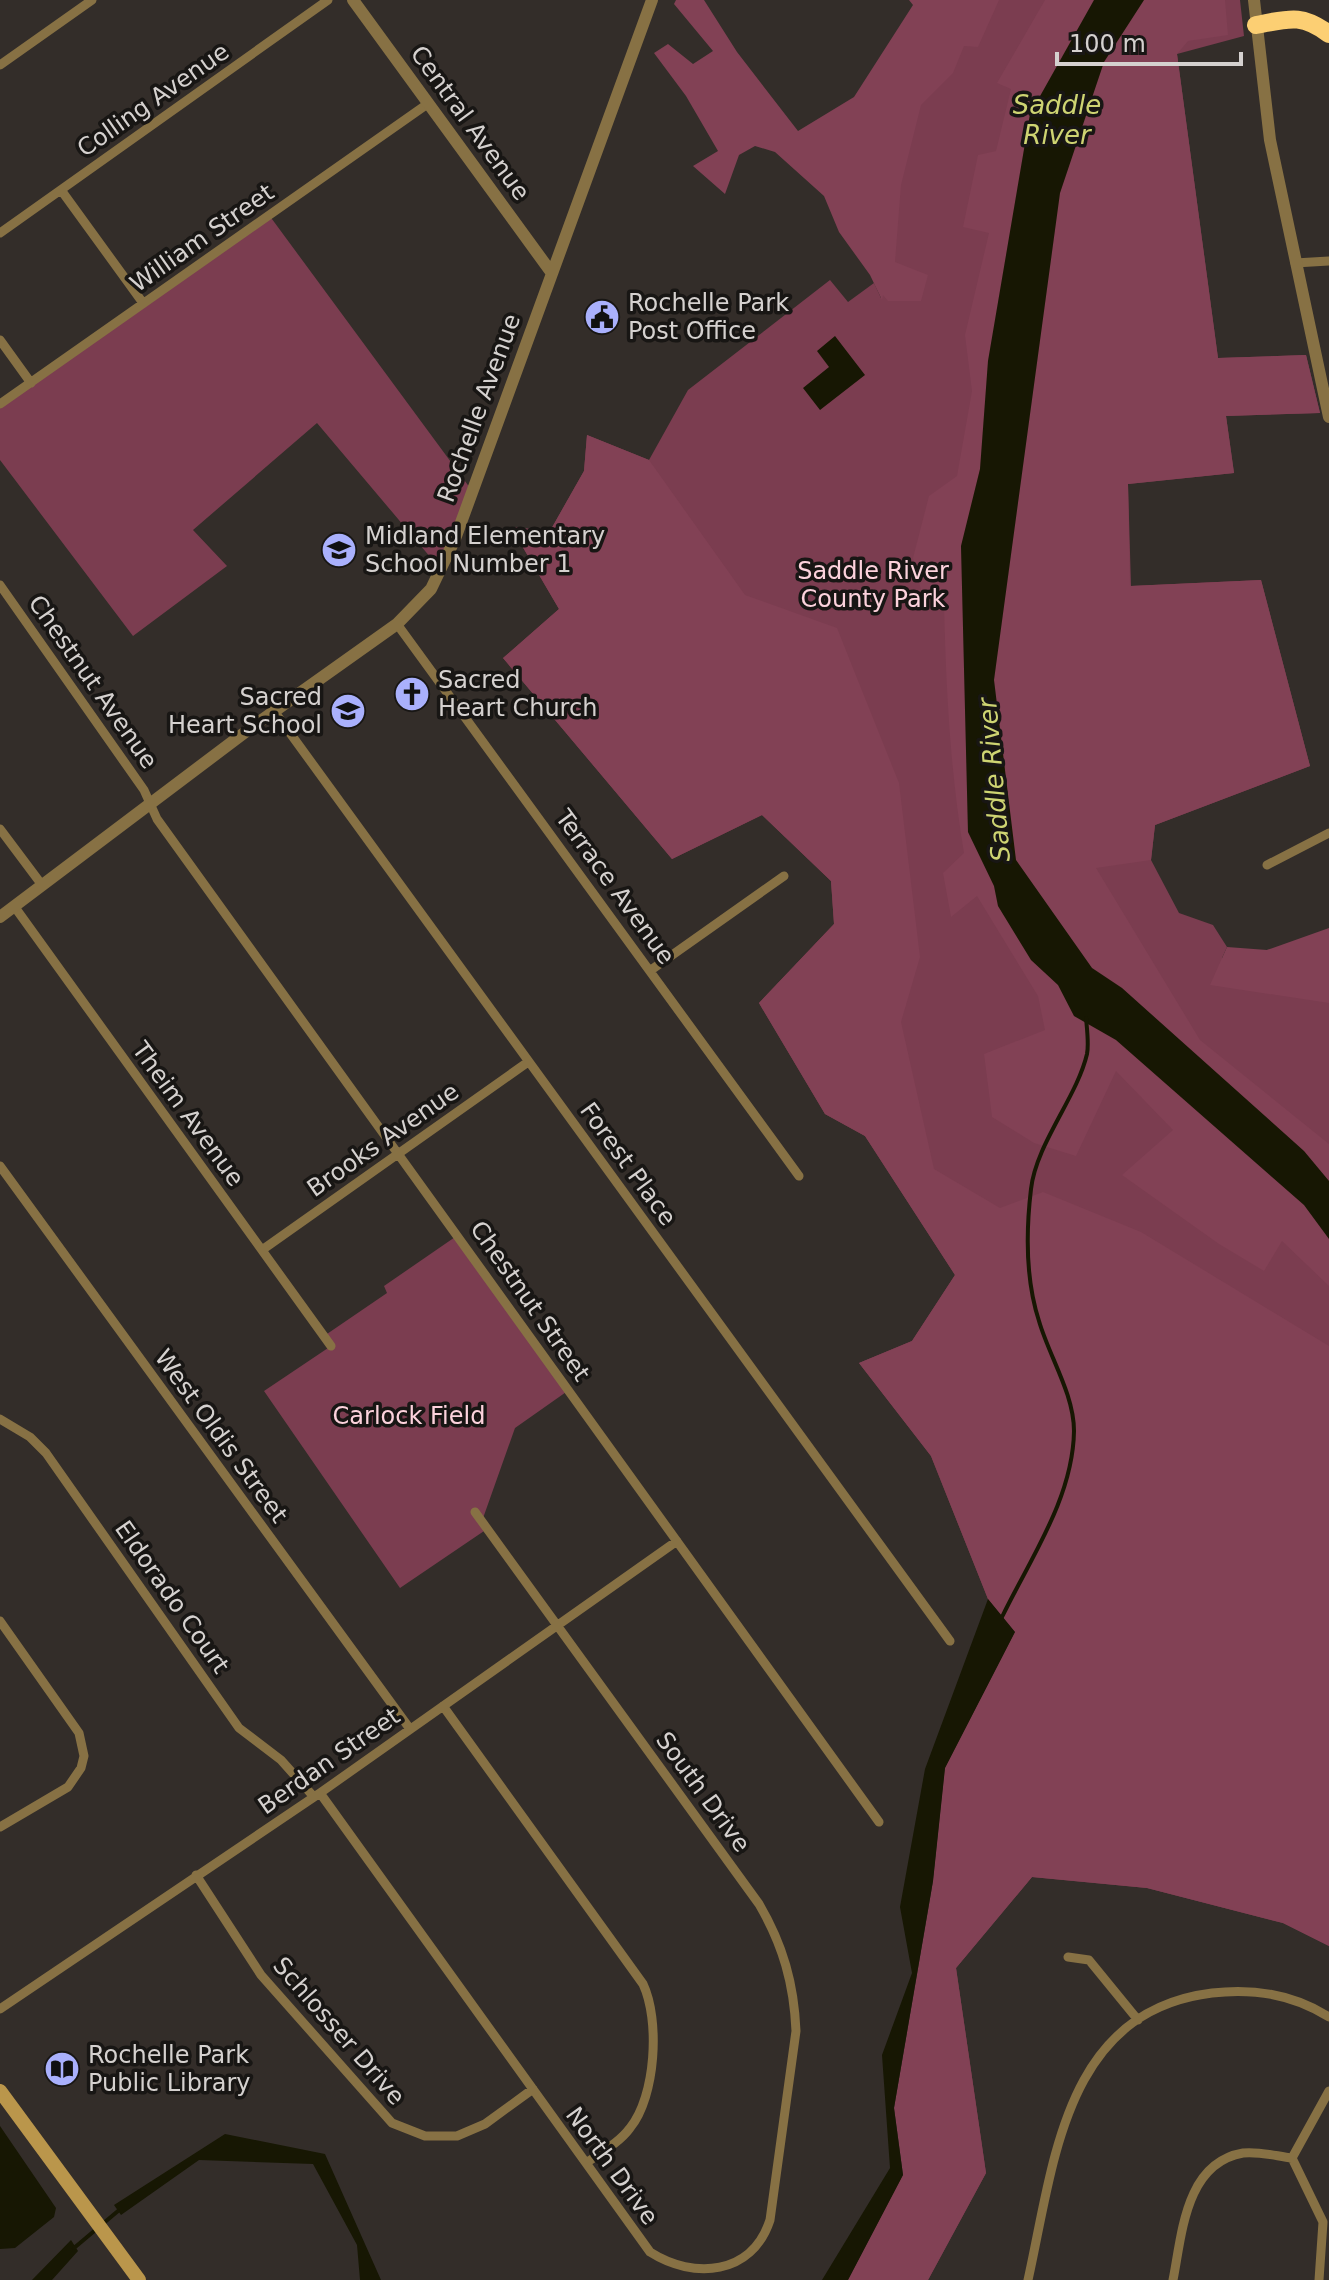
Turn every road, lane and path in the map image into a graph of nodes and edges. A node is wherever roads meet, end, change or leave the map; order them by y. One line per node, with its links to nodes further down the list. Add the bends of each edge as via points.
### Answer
1 (92, 0): 8 (street)
2 (328, 0): 10 (street, Colling Avenue)
3 (353, 0): 9 (street, Central Avenue)
4 (652, 0): 14 (street, Rochelle Avenue)
5 (1254, 0): 6 (street)
6 (1256, 25): 7 (highway, via 1295,18 1312,21); 13 (street, via 1270,140)
7 (1329, 34)
8 (0, 65)
9 (426, 105): 14 (street, Central Avenue); 15 (street, William Street)
10 (61, 190): 11 (street, Colling Avenue); 15 (street)
11 (0, 233)
12 (1329, 261): 13 (street)
13 (1295, 263): 18 (street)
14 (551, 272): 22 (street, Rochelle Avenue, via 442,571)
15 (143, 303): 17 (street, William Street)
16 (0, 340): 17 (street)
17 (31, 383): 19 (street, William Street)
18 (1326, 397): 20 (street)
19 (0, 404)
20 (1329, 417)
21 (0, 585): 24 (street, Chestnut Avenue)
22 (397, 624): 23 (street, Rochelle Avenue); 32 (street, Terrace Avenue)
23 (274, 711): 24 (street, Rochelle Avenue); 33 (street, Forest Place)
24 (150, 804): 29 (street, Rochelle Avenue); 34 (street, Chestnut Street)
25 (0, 829): 29 (street)
26 (1329, 833): 27 (street)
27 (1267, 865)
28 (784, 876): 32 (street)
29 (42, 885): 30 (street, Rochelle Avenue)
30 (14, 906): 31 (street, Rochelle Avenue); 37 (street, Theim Avenue)
31 (0, 917)
32 (651, 970): 36 (street, Terrace Avenue)
33 (528, 1062): 34 (street, Brooks Avenue); 44 (street, Forest Place)
34 (399, 1153): 37 (street, Brooks Avenue); 41 (street, Chestnut Street)
35 (0, 1166): 46 (street, West Oldis Street)
36 (799, 1176)
37 (262, 1250): 38 (street, Theim Avenue)
38 (331, 1346)
39 (0, 1419): 47 (street, Eldorado Court, via 46,1453 239,1728)
40 (475, 1512): 43 (street, South Drive)
41 (677, 1541): 43 (street, Berdan Street); 48 (street, Chestnut Street)
42 (0, 1621): 49 (street, via 79,1733 84,1756 68,1787)
43 (558, 1625): 45 (street, Berdan Street); 52 (street, South Drive, via 759,1904 783,1952)
44 (950, 1641)
45 (443, 1706): 46 (street, Berdan Street); 60 (street, via 650,1999 655,2036 642,2105 629,2130)
46 (410, 1729): 47 (street, Berdan Street)
47 (317, 1795): 50 (street, Berdan Street); 56 (street, North Drive)
48 (879, 1822)
49 (0, 1827)
50 (196, 1875): 53 (street, Berdan Street); 56 (street, Schlosser Drive, via 261,1975 392,2123 425,2136 457,2136 485,2124)
51 (1068, 1957): 55 (street, via 1089,1960)
52 (793, 1993): 60 (street, North Drive, via 796,2031 770,2220 749,2257 711,2275 672,2268 650,2252)
53 (0, 2009)
54 (1329, 2017): 55 (street, via 1275,1995 1228,1991 1181,2000)
55 (1138, 2020): 62 (street, via 1091,2065 1068,2107)
56 (533, 2089): 60 (street, North Drive)
57 (0, 2091): 61 (main road)
58 (1329, 2091): 59 (street)
59 (1292, 2158): 63 (street, via 1243,2153 1208,2172 1191,2198); 64 (street, via 1323,2222)
60 (586, 2163)
61 (139, 2280)
62 (1028, 2280)
63 (1173, 2280)
64 (1319, 2280)

